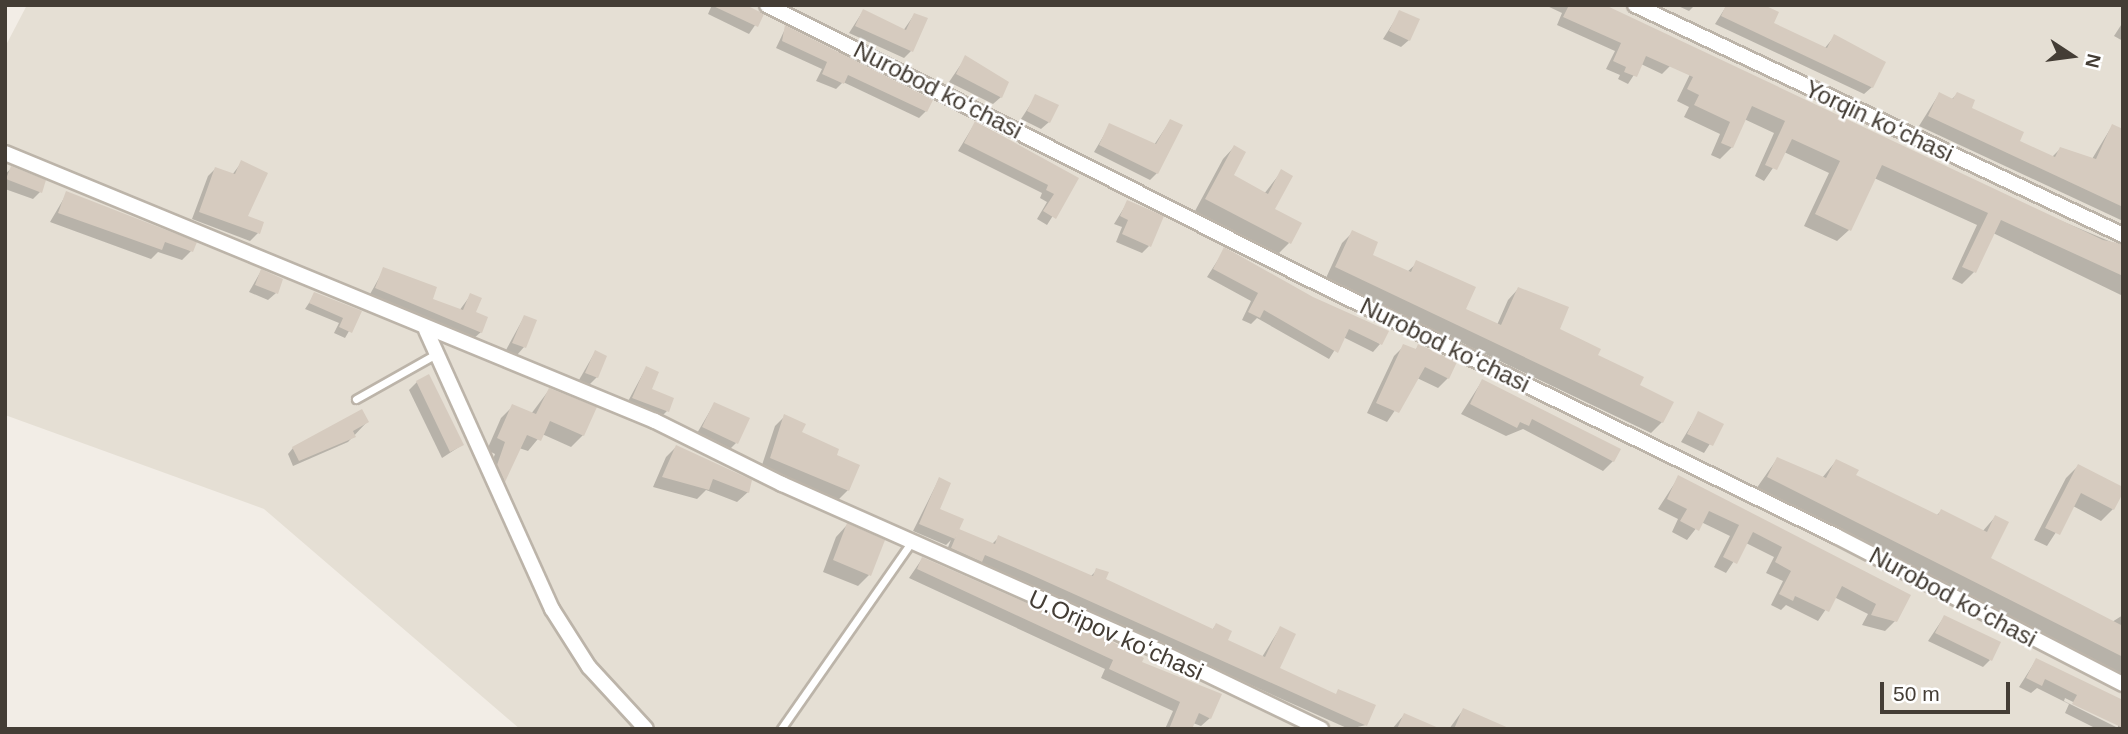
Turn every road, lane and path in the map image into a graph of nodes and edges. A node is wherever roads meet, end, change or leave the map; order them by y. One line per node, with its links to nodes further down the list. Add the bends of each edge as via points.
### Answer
1 (767, 5): 9 (street, Nurobod koʻchasi, via 1305,277 1836,536)
2 (1635, 5): 4 (street, Yorqin koʻchasi)
3 (5, 153): 5 (street, U.Oripov koʻchasi)
4 (2123, 235)
5 (426, 330): 6 (street); 8 (street, U.Oripov koʻchasi, via 655,421)
6 (436, 354): 7 (lane); 10 (street, via 552,609 589,667)
7 (356, 399)
8 (912, 541): 11 (lane); 12 (street, U.Oripov koʻchasi)
9 (2123, 684)
10 (646, 729)
11 (781, 729)
12 (1321, 729)

